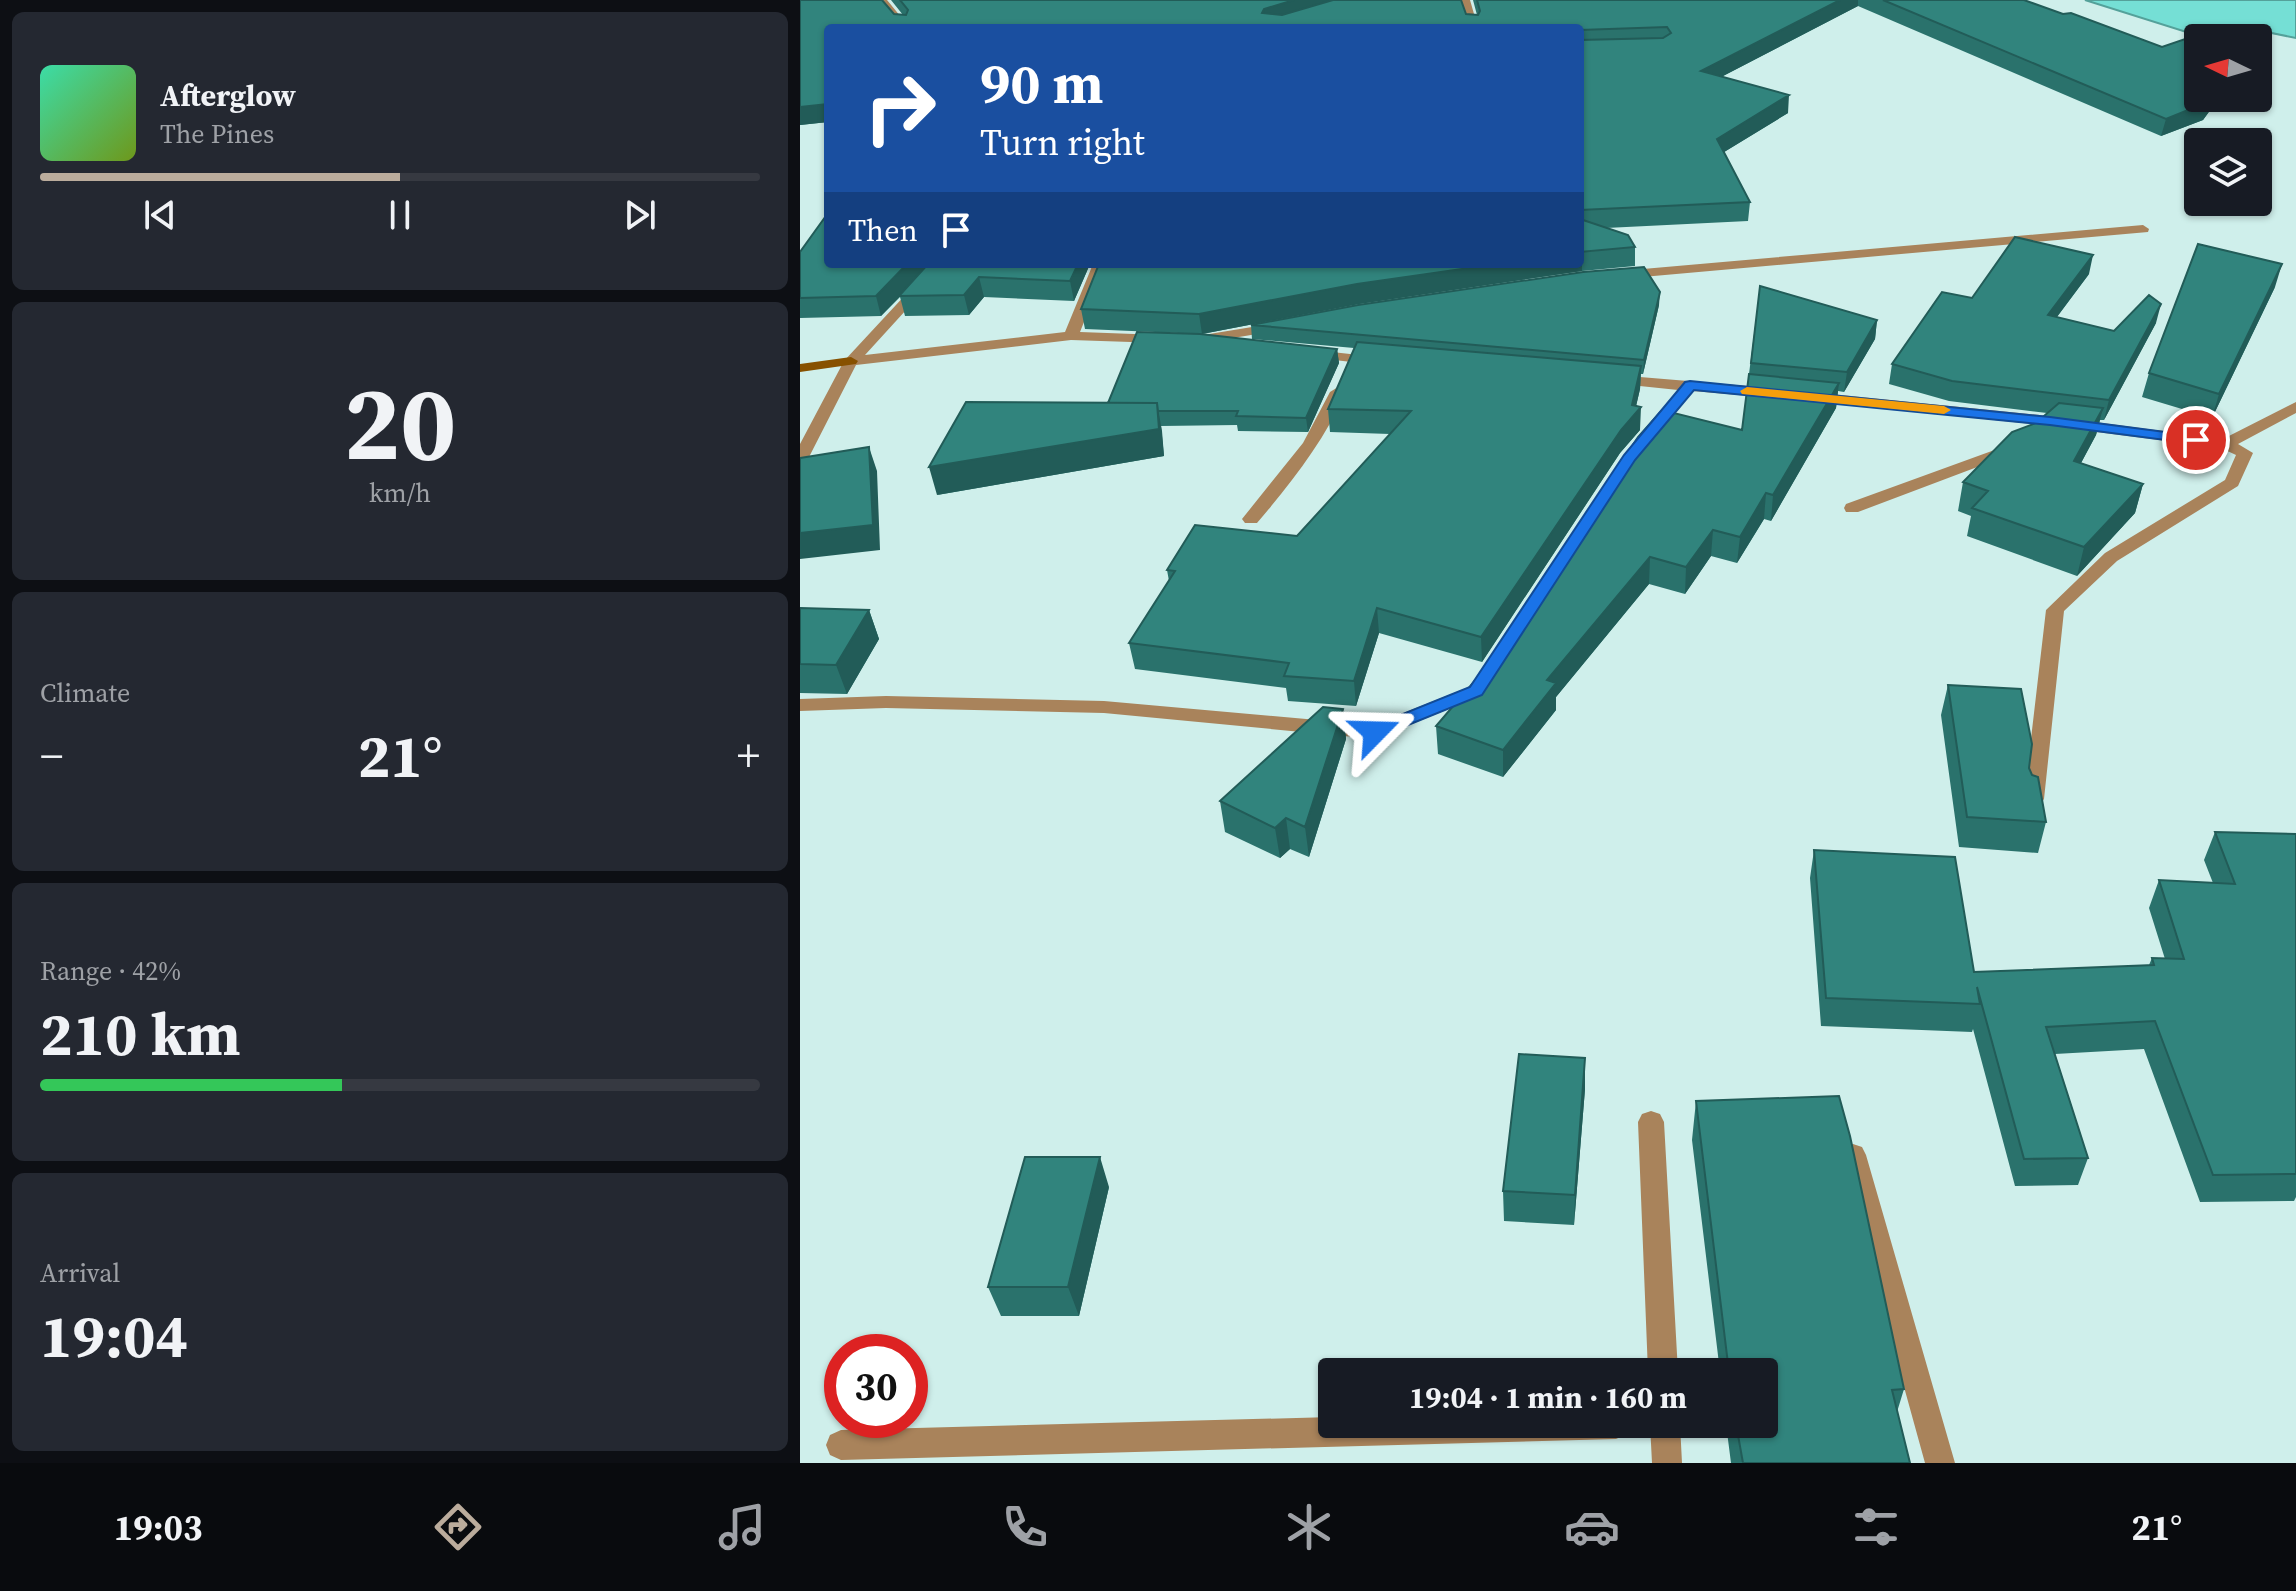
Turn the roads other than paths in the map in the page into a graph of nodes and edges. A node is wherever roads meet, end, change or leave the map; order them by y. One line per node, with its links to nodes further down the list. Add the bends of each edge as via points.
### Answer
1 (882, 0): 3 (street)
2 (1465, 0): 4 (street)
3 (902, 24)
4 (1472, 24)
5 (2143, 229): 8 (street)
6 (937, 268): 15 (street)
7 (1098, 268): 10 (street)
8 (1597, 277)
9 (1296, 323): 11 (street)
10 (1071, 336): 11 (street); 15 (street)
11 (1188, 340): 12 (street)
12 (1262, 348)
13 (1291, 351): 14 (street)
14 (1351, 358): 16 (street); 26 (street, via 1326,421 1299,464)
15 (851, 361): 17 (street); 24 (street)
16 (1397, 362)
17 (800, 368)
18 (1600, 379): 19 (street)
19 (1690, 385): 21 (street); 23 (street)
20 (2296, 407): 22 (street)
21 (2050, 421): 22 (street); 25 (street, via 2026,441)
22 (2225, 444): 29 (street, via 2245,453 2232,483 2111,557 2055,610)
23 (1639, 446)
24 (800, 459)
25 (1852, 508)
26 (1251, 519)
27 (1493, 665): 28 (street, via 1476,691 1375,732 1104,707)
28 (800, 705)
29 (2034, 799)
30 (1651, 1122): 32 (street)
31 (1846, 1130): 37 (street)
32 (1662, 1358)
33 (1318, 1432): 35 (street)
34 (1666, 1438): 36 (street)
35 (841, 1445)
36 (1667, 1463)
37 (1940, 1463)

